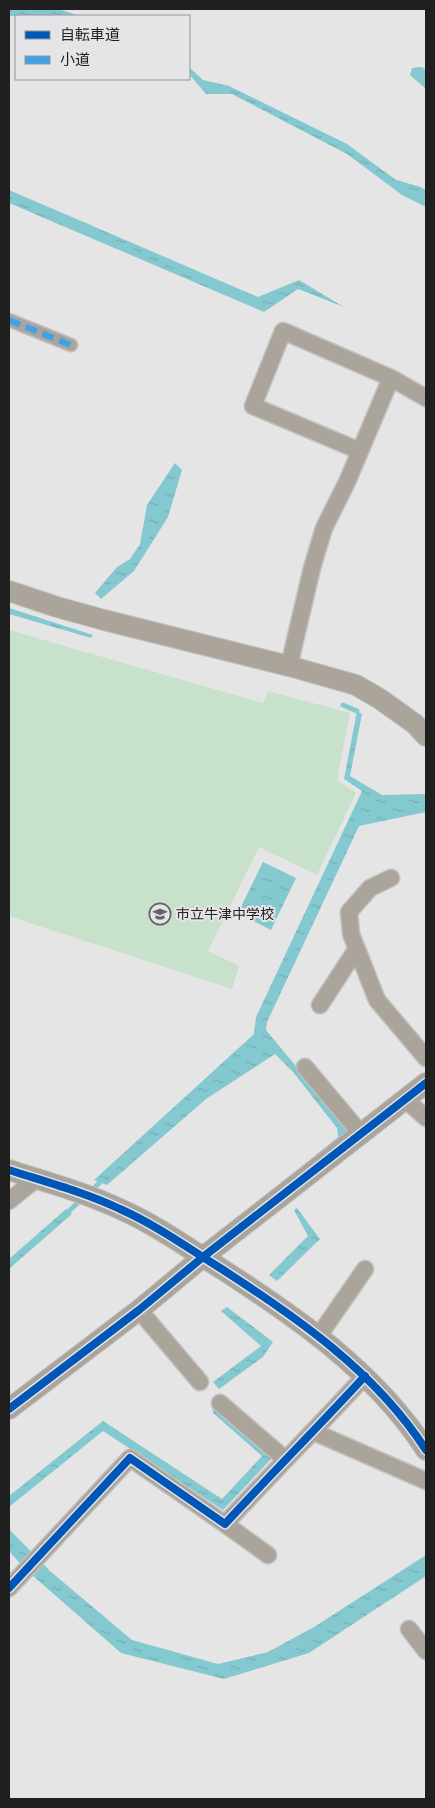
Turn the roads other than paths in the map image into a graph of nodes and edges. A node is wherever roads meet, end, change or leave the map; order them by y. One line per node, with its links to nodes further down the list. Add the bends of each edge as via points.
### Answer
1 (9, 320): 2 (street)
2 (71, 345)
3 (391, 378): 4 (street); 5 (street); 5 (street, via 283,331 252,406)
4 (426, 398)
5 (360, 451): 7 (street, via 324,528)
6 (9, 591): 7 (street, via 104,620)
7 (289, 666): 8 (street, via 356,685 415,724)
8 (426, 736)
9 (391, 878): 10 (street, via 370,888 349,912 350,934)
10 (356, 950): 11 (street); 12 (street, via 377,1000)
11 (320, 1005)
12 (426, 1058)
13 (305, 1068): 17 (street)
14 (426, 1083): 15 (street)
15 (406, 1100): 16 (street); 17 (street)
16 (426, 1118)
17 (362, 1135): 21 (street)
18 (9, 1170): 19 (street)
19 (36, 1179): 20 (street); 21 (street, via 148,1222)
20 (9, 1201)
21 (203, 1257): 23 (street); 24 (street)
22 (365, 1269): 24 (street)
23 (139, 1310): 26 (street); 28 (street)
24 (318, 1336): 25 (street)
25 (365, 1376): 29 (street); 30 (street)
26 (200, 1382)
27 (220, 1403): 31 (street)
28 (9, 1409)
29 (314, 1432): 31 (street); 32 (street)
30 (426, 1450)
31 (285, 1459): 33 (street)
32 (426, 1482)
33 (226, 1524): 34 (street); 35 (street, via 130,1458)
34 (268, 1555)
35 (9, 1588)
36 (409, 1629): 37 (street)
37 (426, 1650)

